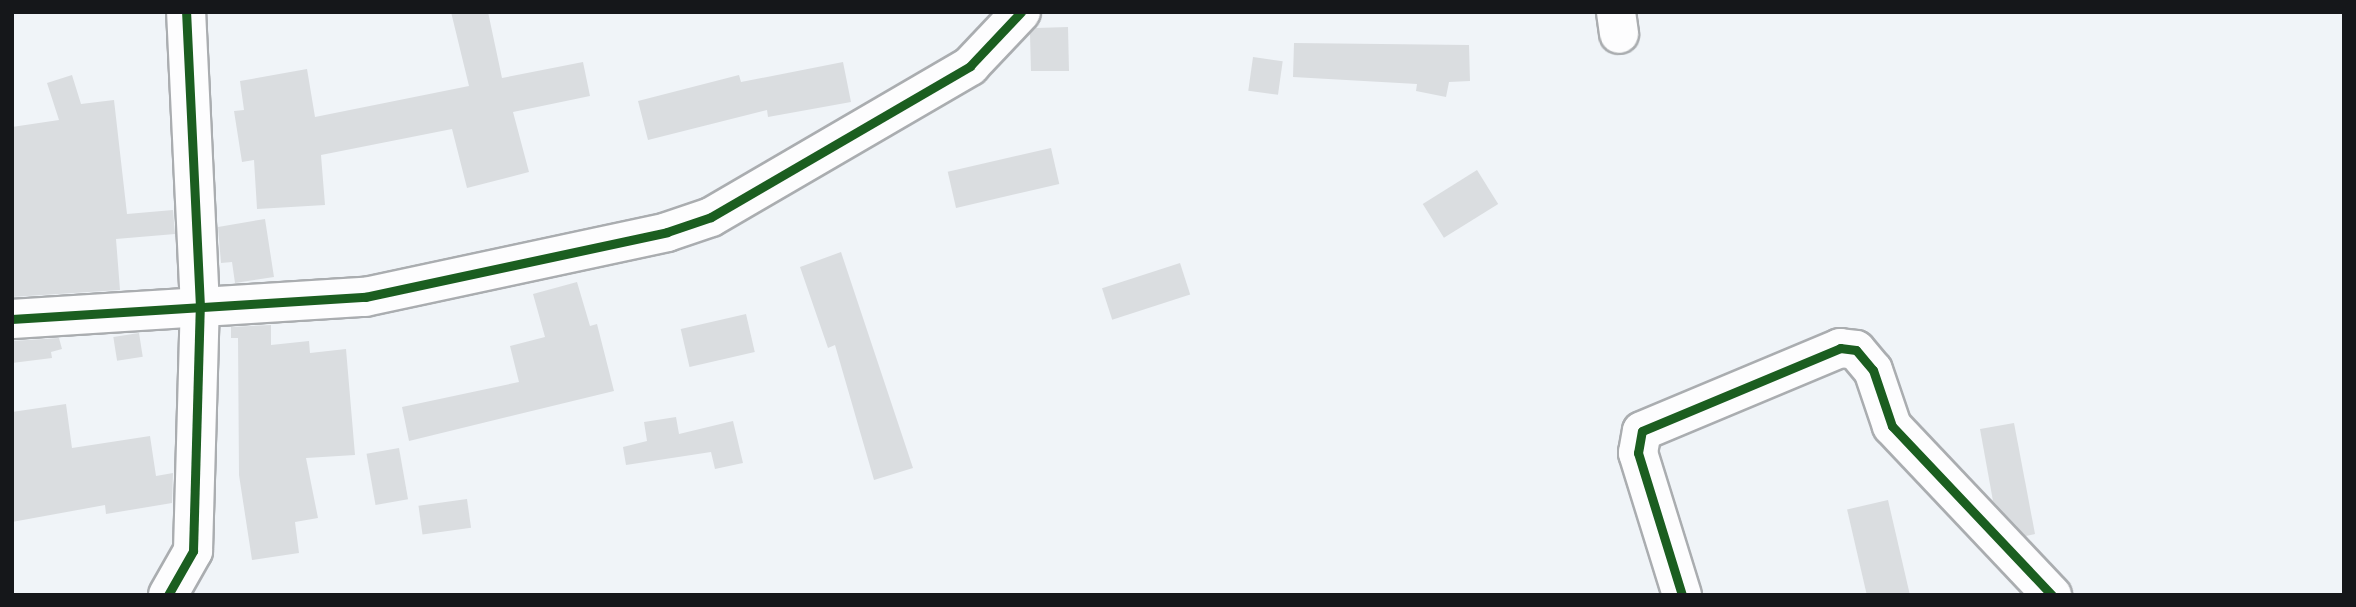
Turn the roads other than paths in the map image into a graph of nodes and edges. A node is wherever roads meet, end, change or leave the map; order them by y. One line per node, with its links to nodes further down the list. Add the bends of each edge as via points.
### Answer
1 (186, 12): 3 (street)
2 (1021, 12): 3 (street, via 970,66 711,218 365,297)
3 (200, 307): 4 (street); 5 (street, via 193,551)
4 (12, 318)
5 (168, 595)
6 (1682, 595): 7 (street, via 1639,453 1642,431 1654,421 1840,348 1856,351 1873,370 1892,426)
7 (2052, 595)

